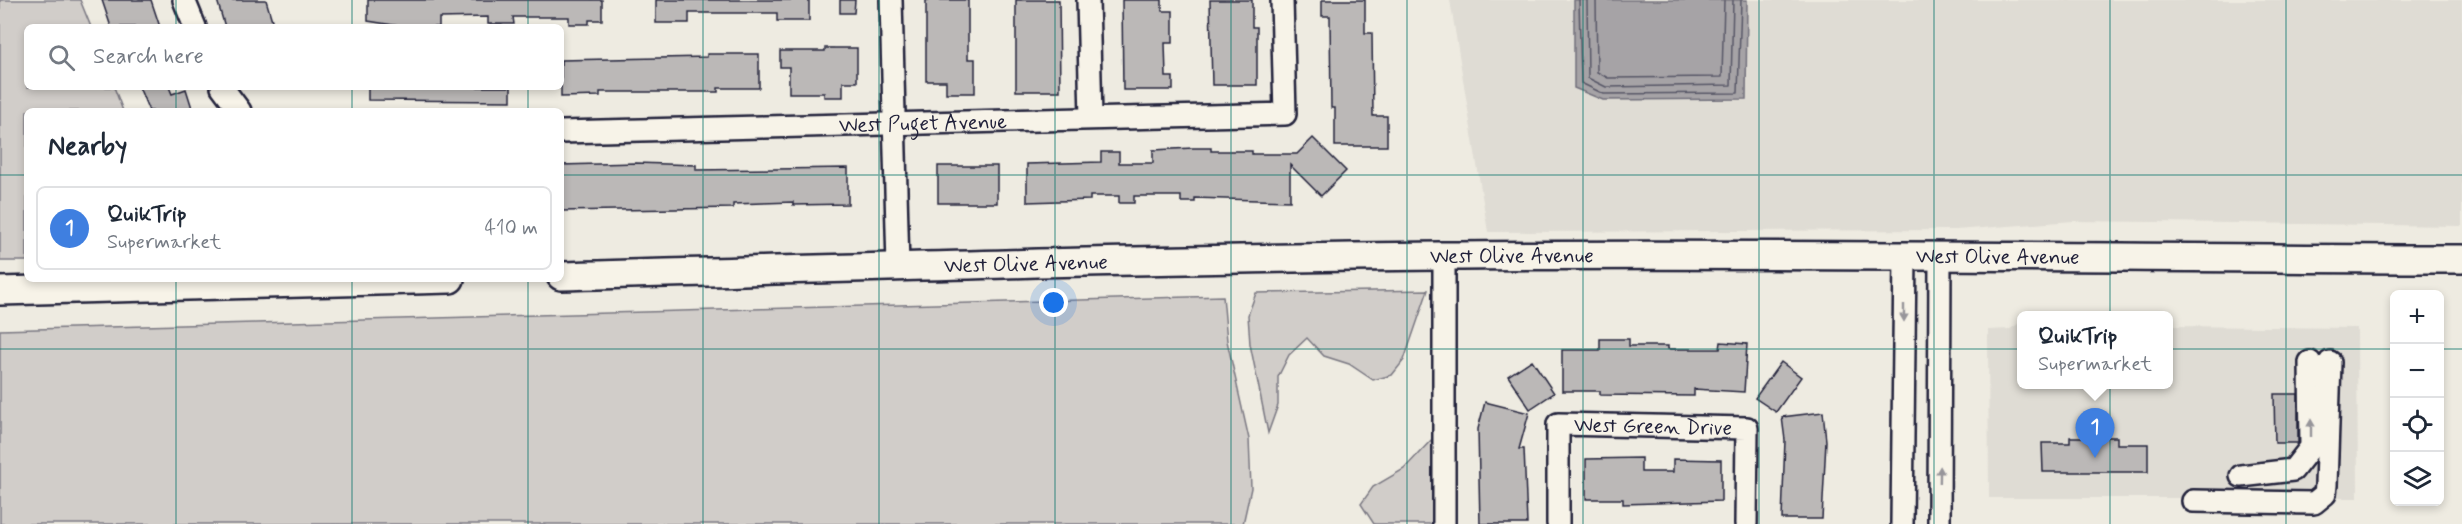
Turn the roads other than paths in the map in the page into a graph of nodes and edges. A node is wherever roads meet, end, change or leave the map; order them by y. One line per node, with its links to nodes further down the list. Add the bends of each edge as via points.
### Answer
1 (184, 0): 5 (street)
2 (891, 0): 9 (street)
3 (1088, 0): 8 (street)
4 (1282, 0): 8 (street, West Puget Avenue, via 1285,114)
5 (194, 24)
6 (224, 90): 7 (street)
7 (238, 108)
8 (1091, 118): 9 (street, West Puget Avenue)
9 (894, 123): 10 (street, West Puget Avenue); 15 (street)
10 (564, 132)
11 (1905, 255): 12 (main road, West Olive Avenue); 13 (main road, West Olive Avenue); 24 (street, one-way to 24)
12 (1940, 255): 14 (main road, West Olive Avenue); 25 (street, one-way to 12)
13 (1444, 256): 15 (main road, West Olive Avenue); 21 (street)
14 (2462, 259)
15 (898, 267): 16 (main road, West Olive Avenue)
16 (564, 276)
17 (338, 282): 18 (main road)
18 (0, 291)
19 (2241, 476): 20 (street, one-way to 20, via 2294,470 2311,447 2320,362 2327,473 2321,499 2314,503)
20 (2193, 501)
21 (1444, 524)
22 (1558, 524): 23 (street, West Green Drive, via 1558,424 1747,428)
23 (1746, 524)
24 (1902, 524)
25 (1939, 524)

